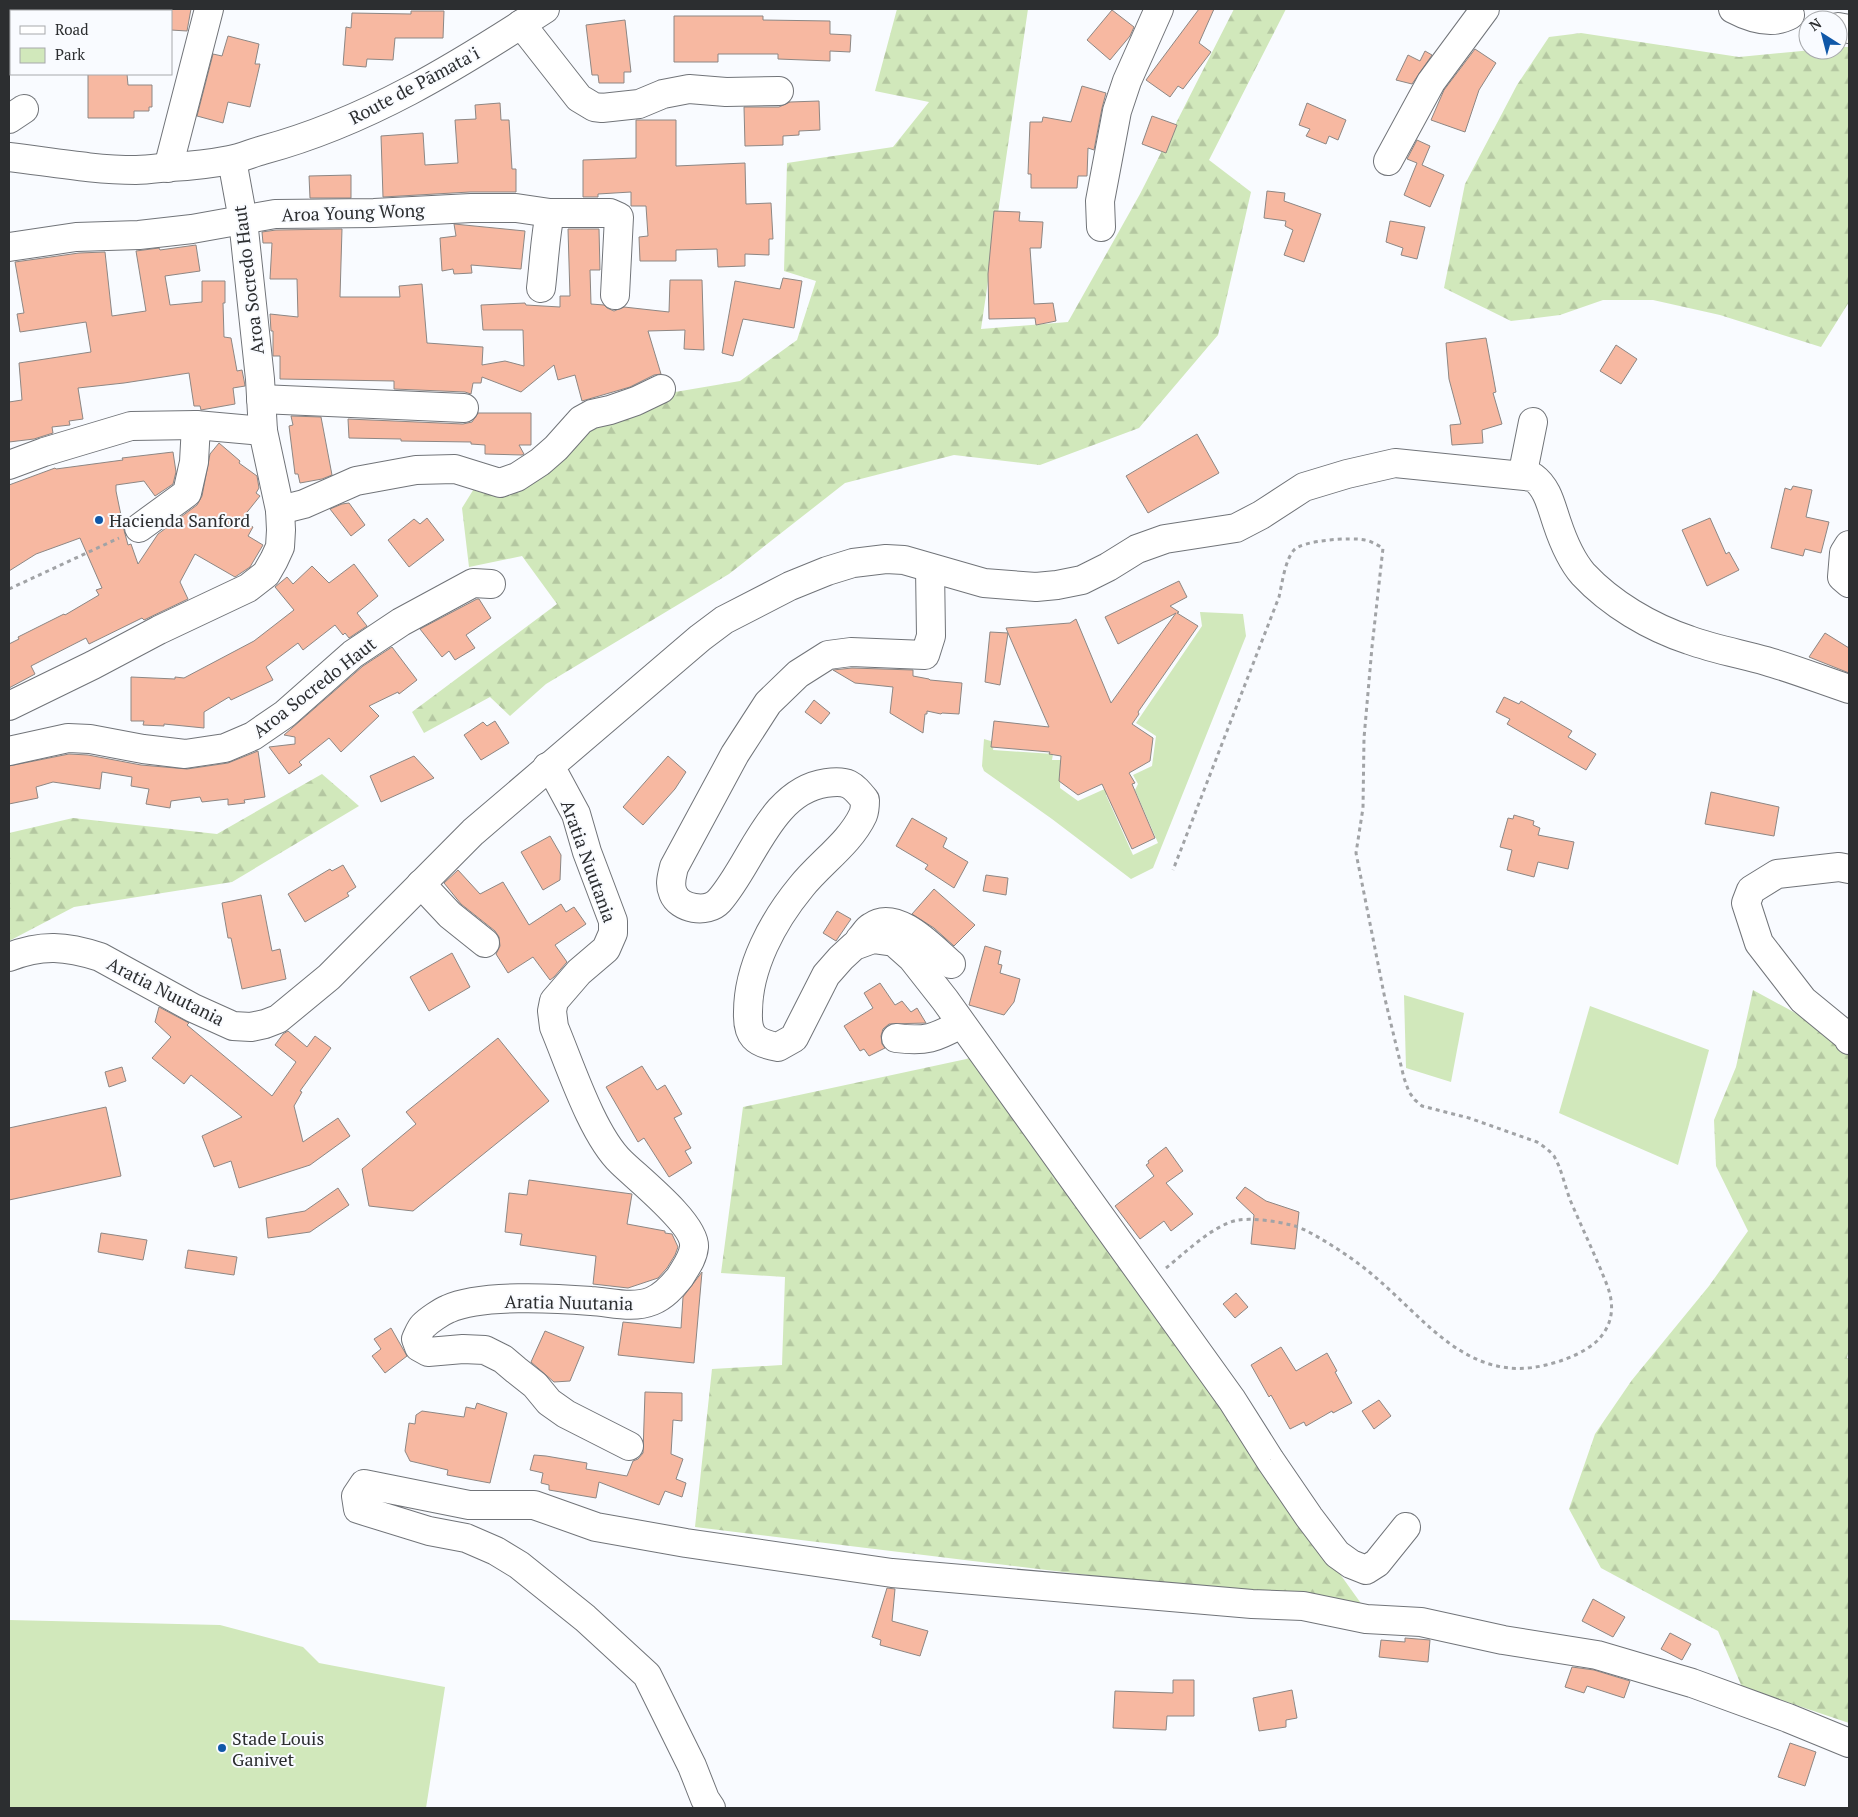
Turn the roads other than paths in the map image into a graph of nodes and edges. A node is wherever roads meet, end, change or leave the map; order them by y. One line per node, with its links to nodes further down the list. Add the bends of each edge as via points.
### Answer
1 (209, 9): 12 (street)
2 (545, 9): 7 (street, Route de Pāmata'i)
3 (1159, 9): 15 (street, via 1116,111 1100,201)
4 (1486, 9): 11 (street, via 1431,82)
5 (1733, 9): 6 (street, via 1767,20)
6 (1792, 15)
7 (521, 24): 8 (street, via 579,98 594,107 639,104 663,94 689,89); 10 (street, Route de Pāmata'i, via 381,106 292,142)
8 (779, 91)
9 (12, 156): 12 (street, Route de Pāmata'i, via 97,169)
10 (232, 160): 12 (street, Route de Pāmata'i); 14 (street, Aroa Socredo Haut)
11 (1388, 161)
12 (168, 168)
13 (550, 213): 14 (street, Aroa Young Wong, via 516,208 471,208 275,214); 17 (street); 18 (street, Aroa Young Wong, via 610,213 619,217)
14 (243, 220): 16 (street, Aroa Young Wong, via 192,229 76,237); 20 (street, Aroa Socredo Haut)
15 (1101, 227)
16 (9, 247)
17 (540, 288)
18 (615, 295)
19 (661, 389): 27 (street, via 581,420 540,462 517,477 500,483 455,469 416,470 356,481 304,504)
20 (261, 399): 21 (street); 24 (street, Aroa Socredo Haut)
21 (464, 408)
22 (1533, 422): 26 (street, via 1524,467)
23 (196, 426): 24 (street); 25 (street, via 131,426); 28 (street, via 194,462 187,493)
24 (263, 431): 27 (street, Aroa Socredo Haut)
25 (9, 464)
26 (1517, 474): 30 (street, Aratia Nuutania, via 1396,463 1347,474 1304,487 1236,528 1165,539 1138,549 1082,580 1057,585 984,583); 33 (street, Aratia Nuutania, via 1533,477 1540,483 1547,493 1572,560 1603,593 1626,610 1688,640 1766,661)
27 (280, 510): 34 (street, Aroa Socredo Haut, via 280,547 266,574 248,588)
28 (139, 528)
29 (1849, 544): 31 (street, via 1844,553 1842,577)
30 (930, 568): 36 (street, Aratia Nuutania, via 904,560 865,560 827,571 766,598 724,620 700,638); 40 (street, via 931,636 926,655 859,652 828,655 798,674 768,704 735,754 674,867 670,883 674,895 683,905 699,910 717,903 770,821 796,795 819,784 840,781 853,785 865,800 864,813 852,833 800,887 774,924 756,966 748,998 748,1023 753,1036 763,1045 778,1048 794,1038 826,975)
31 (1849, 583)
32 (491, 584): 35 (street, Aroa Socredo Haut, via 473,583 400,622 353,654 285,714 253,736 226,748 186,754 68,738)
33 (1849, 689)
34 (9, 706)
35 (9, 751)
36 (547, 767): 38 (street, Aratia Nuutania, via 466,837); 46 (street, Aratia Nuutania, via 576,814 613,921 613,933 606,949 579,972 554,1001 554,1027 608,1147 675,1212 688,1229 694,1243 693,1254 668,1292 652,1301 633,1305 509,1298 475,1302 448,1308 423,1326 416,1339 419,1347 428,1352 485,1350 503,1359 566,1414)
37 (1849, 869): 45 (street, via 1839,867 1777,874 1752,890 1746,903 1759,943 1803,1000)
38 (421, 884): 39 (street, via 450,915); 41 (street, Aratia Nuutania, via 348,959 299,1003 278,1019 251,1027 233,1026 212,1018 100,957 80,951 51,947 27,950)
39 (484, 943)
40 (854, 946): 42 (street, via 871,926 894,923 905,926); 43 (street, via 873,940 894,942 912,958)
41 (9, 957)
42 (951, 964)
43 (961, 1024): 44 (street, via 928,1039); 47 (street, via 1232,1400 1309,1517 1338,1554 1366,1570 1377,1563)
44 (896, 1038)
45 (1849, 1038)
46 (629, 1446)
47 (1406, 1527)
48 (1849, 1743): 49 (street, via 1692,1683 1597,1655 1503,1640 1421,1622 1366,1619 1303,1606 892,1573 596,1527 534,1505 469,1505 364,1484 356,1496 358,1508 429,1531 466,1538 496,1551 519,1565 585,1618 647,1675)
49 (711, 1808)

